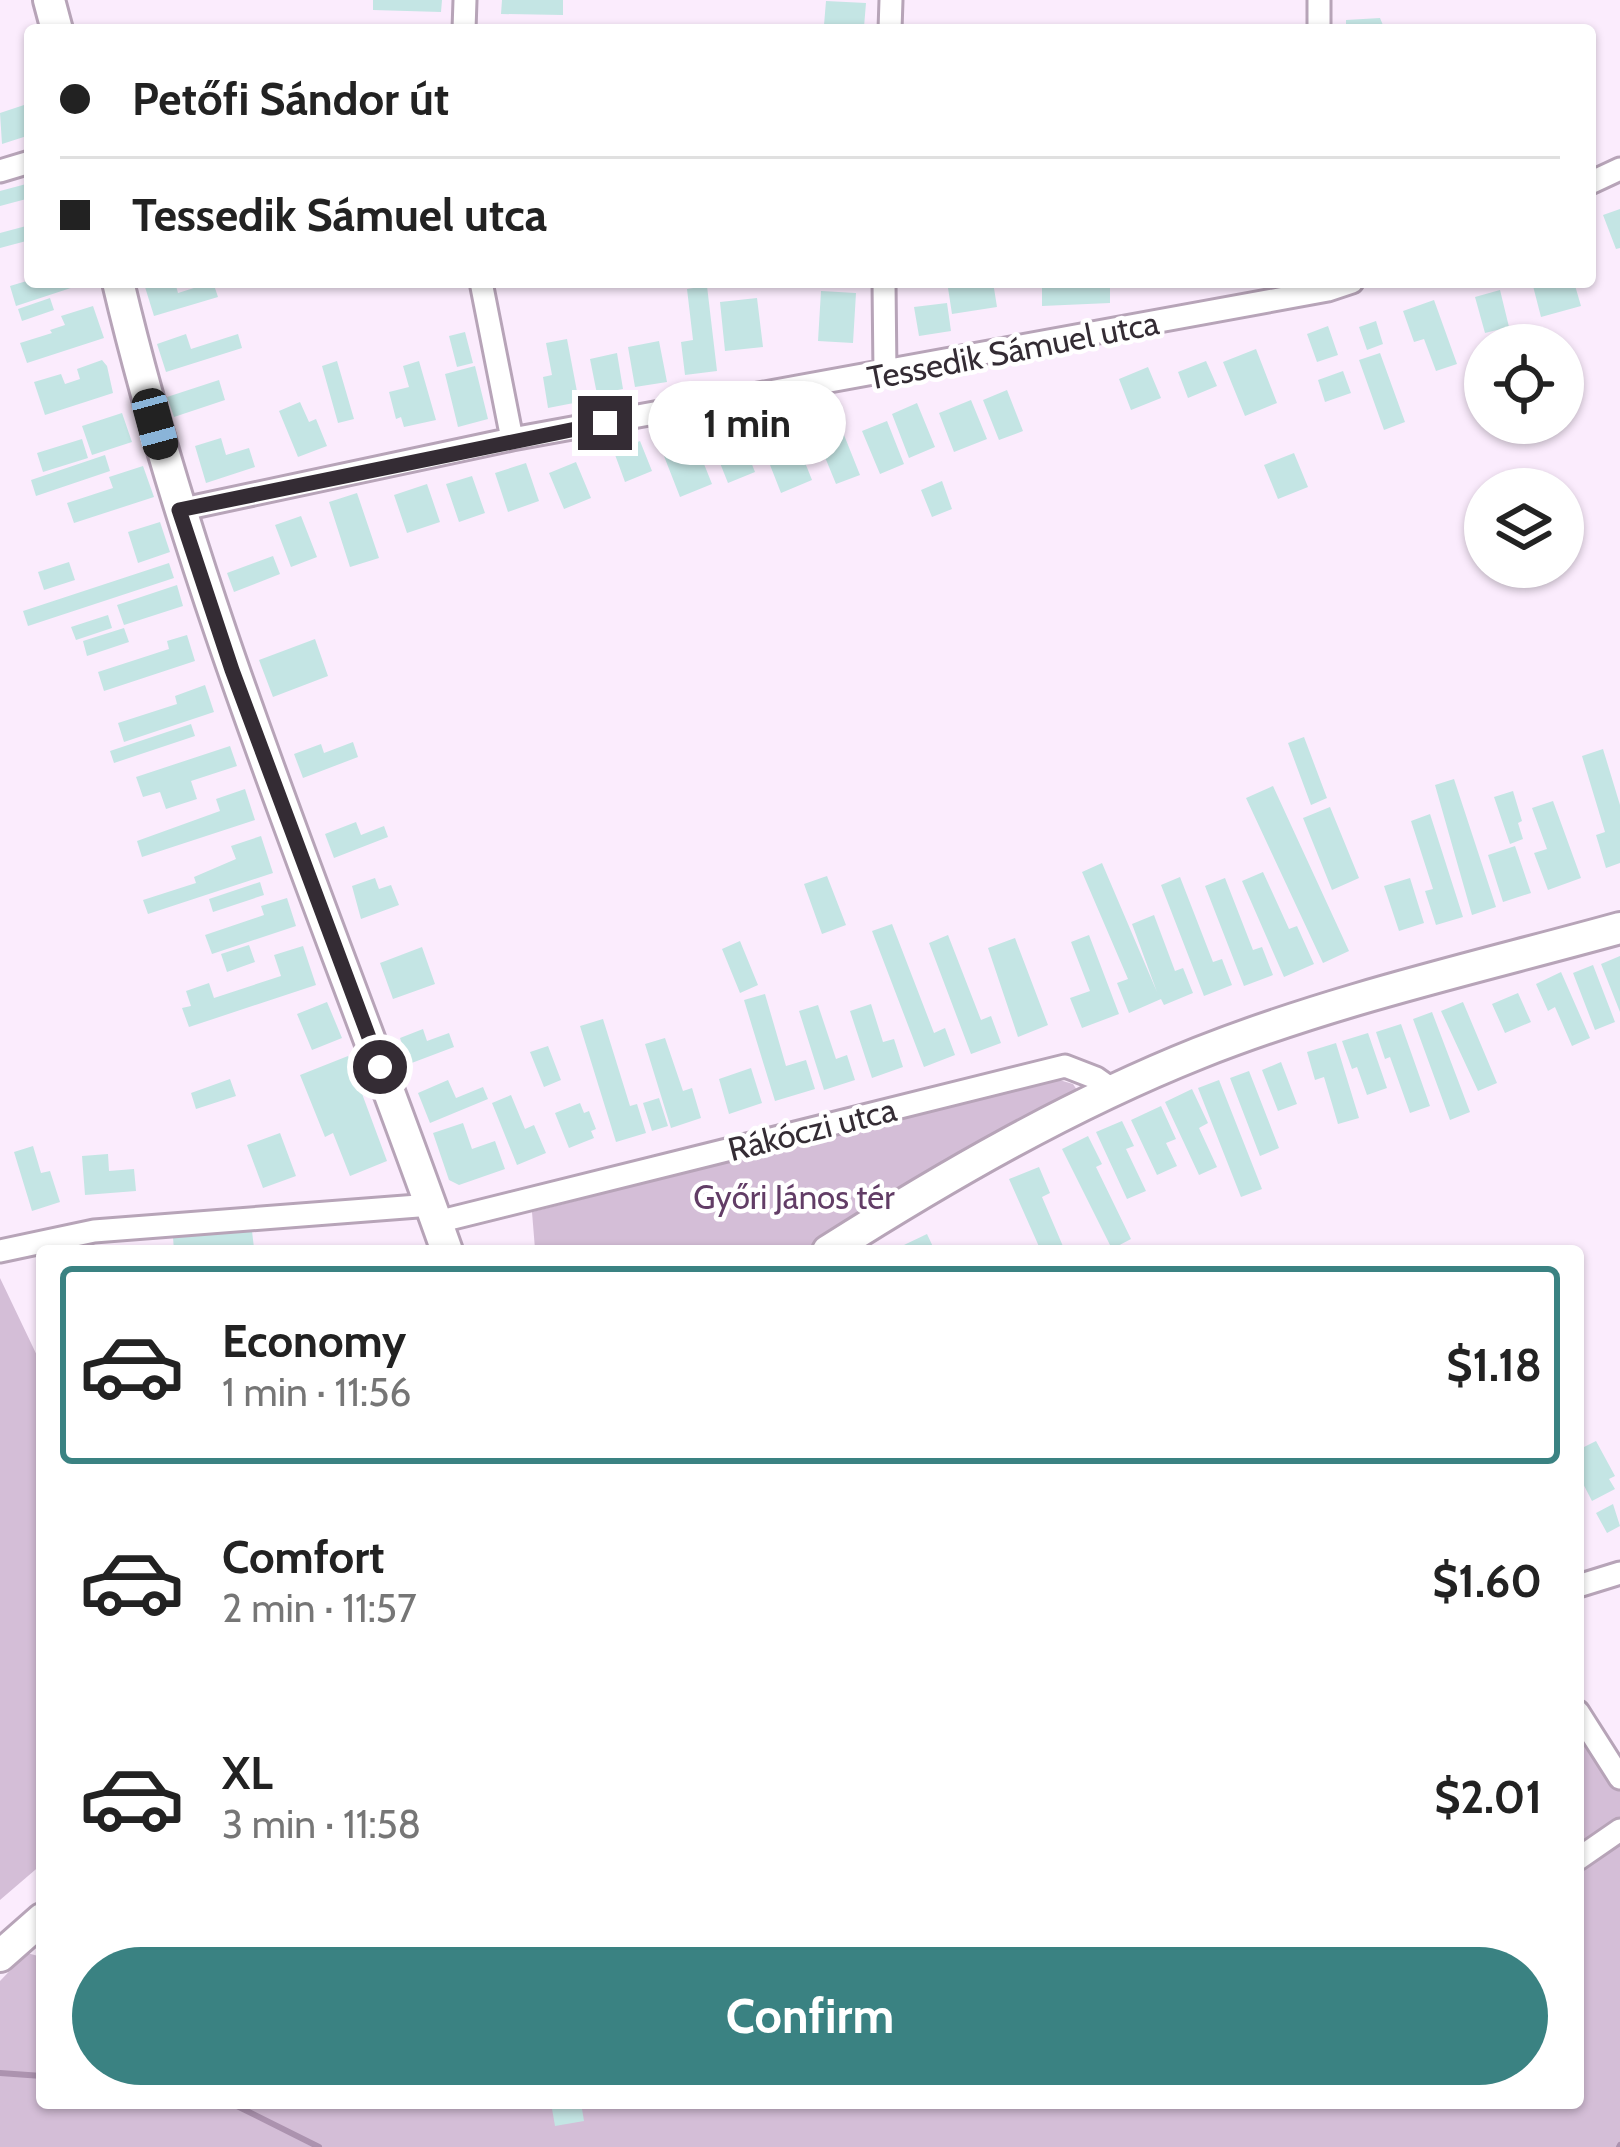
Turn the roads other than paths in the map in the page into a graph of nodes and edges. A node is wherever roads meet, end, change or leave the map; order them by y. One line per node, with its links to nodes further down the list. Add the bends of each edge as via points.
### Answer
1 (120, 288): 7 (main road)
2 (483, 288): 6 (street)
3 (884, 288): 5 (street)
4 (1317, 288): 5 (street, Tessedik Sámuel utca)
5 (885, 374): 6 (street, Tessedik Sámuel utca)
6 (512, 439): 7 (street, Tessedik Sámuel utca)
7 (179, 510): 10 (main road)
8 (1620, 928): 9 (main road, via 1349,1002)
9 (1113, 1090): 10 (street, Rákóczi utca, via 1065,1066); 11 (main road)
10 (438, 1226): 12 (street, Rákóczi utca, via 94,1231)
11 (838, 1245)
12 (0, 1251)
13 (1620, 1573): 14 (street)
14 (1584, 1584)
15 (1584, 1721): 16 (street)
16 (1620, 1778)
17 (1620, 1830): 18 (street)
18 (1584, 1854)
19 (36, 1924): 20 (main road)
20 (0, 1956)

